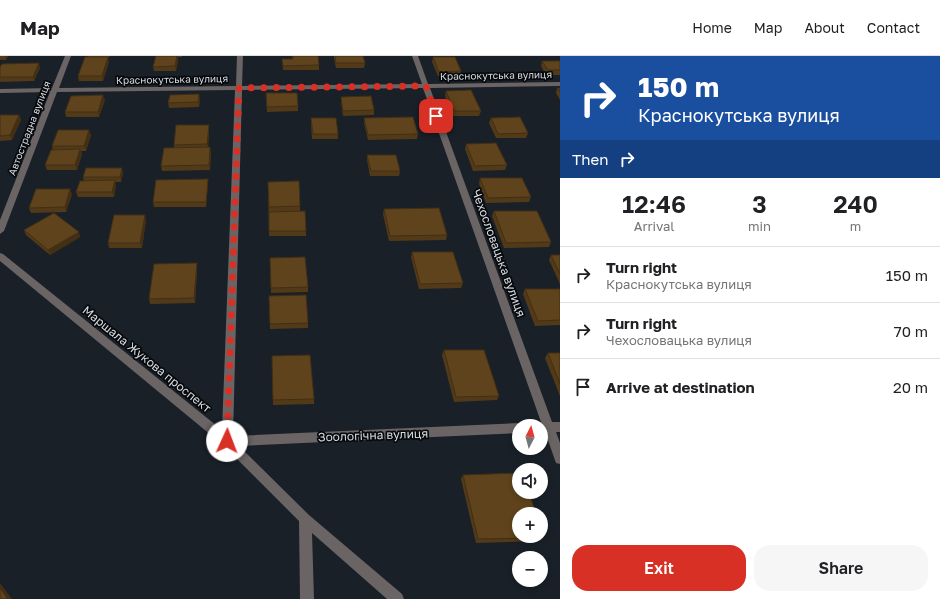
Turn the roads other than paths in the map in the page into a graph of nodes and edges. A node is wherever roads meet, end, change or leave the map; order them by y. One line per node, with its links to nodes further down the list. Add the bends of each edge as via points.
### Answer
1 (68, 56): 8 (street, Автострадна вулиця)
2 (240, 56): 6 (street)
3 (415, 56): 5 (street, Чехословацька вулиця)
4 (560, 84): 5 (street, Краснокутська вулиця)
5 (426, 86): 6 (street, Краснокутська вулиця); 11 (street, Чехословацька вулиця)
6 (239, 88): 8 (street, Краснокутська вулиця); 13 (street)
7 (0, 91): 8 (street, Краснокутська вулиця)
8 (54, 91): 9 (street, Автострадна вулиця)
9 (0, 231)
10 (0, 256): 13 (street, Маршала Жукова проспект)
11 (550, 427): 14 (street, Чехословацька вулиця)
12 (512, 428): 13 (street, Зоологічна вулиця)
13 (227, 441): 15 (street, Маршала Жукова проспект)
14 (560, 459)
15 (305, 519): 16 (street); 17 (street, Маршала Жукова проспект)
16 (307, 599)
17 (397, 599)

